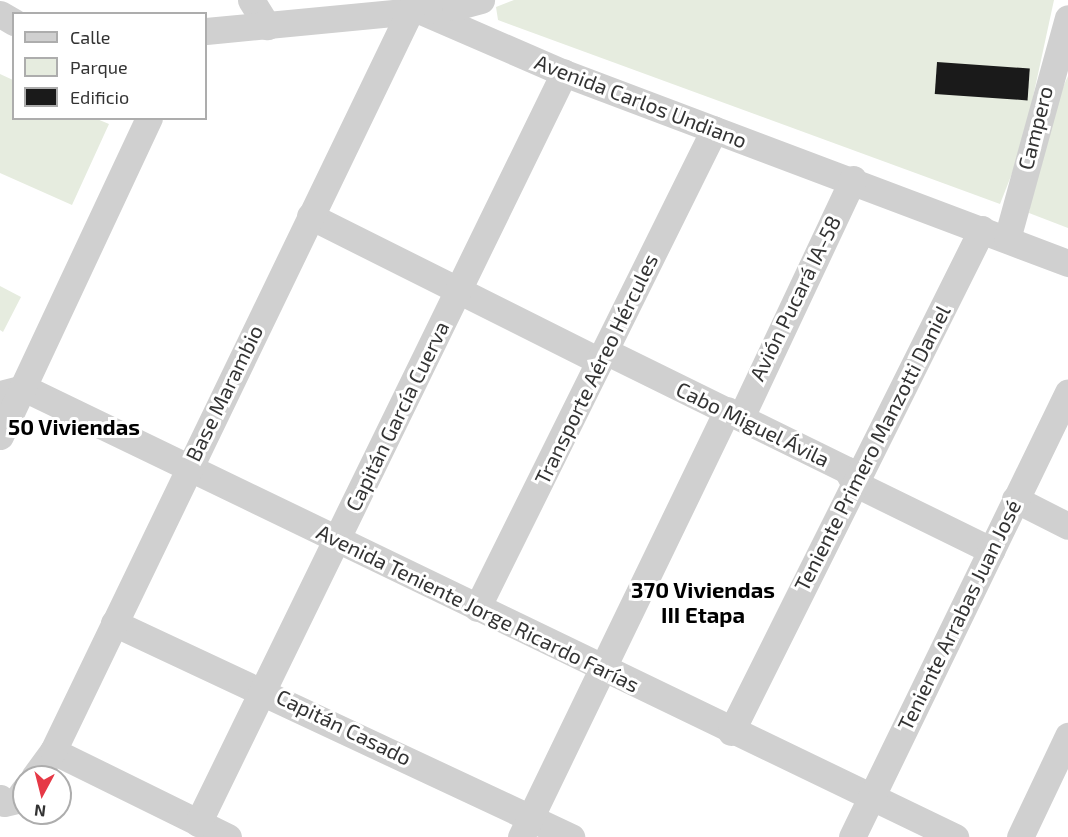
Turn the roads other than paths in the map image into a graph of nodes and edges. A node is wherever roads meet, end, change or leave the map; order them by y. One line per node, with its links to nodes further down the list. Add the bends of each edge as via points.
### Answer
1 (251, 0): 5 (street)
2 (482, 0): 3 (street, via 455,7)
3 (412, 4): 5 (street); 7 (street, Avenida Carlos Undiano); 11 (street, Base Marambio)
4 (1068, 18): 13 (street, Campero, via 1058,38)
5 (267, 26): 6 (street)
6 (207, 31)
7 (564, 73): 9 (street, Avenida Carlos Undiano); 15 (street, Capitán García Cuerva)
8 (148, 120): 17 (street)
9 (714, 130): 10 (street, Avenida Carlos Undiano); 16 (street, Transporte Aéreo Hércules)
10 (853, 179): 12 (street, Avenida Carlos Undiano); 19 (street, Avión Pucará IA-58)
11 (310, 216): 15 (street, Cabo Miguel Ávila); 21 (street, Base Marambio)
12 (982, 229): 13 (street, Avenida Carlos Undiano); 22 (street, Teniente Primero Manzotti Daniel)
13 (1007, 238): 14 (street, Avenida Carlos Undiano)
14 (1068, 263)
15 (459, 289): 16 (street, Cabo Miguel Ávila); 25 (street, Capitán García Cuerva)
16 (602, 356): 19 (street, Cabo Miguel Ávila); 27 (street, Transporte Aéreo Hércules)
17 (12, 391): 20 (street); 21 (street, Avenida Teniente Jorge Ricardo Farías)
18 (1068, 393): 23 (street, Teniente Arrabas Juan José)
19 (734, 414): 22 (street, Cabo Miguel Ávila, via 847,470); 29 (street, Avión Pucará IA-58)
20 (0, 436)
21 (189, 466): 25 (street, Avenida Teniente Jorge Ricardo Farías); 28 (street, Base Marambio)
22 (854, 483): 26 (street, Cabo Miguel Ávila); 31 (street, Teniente Primero Manzotti Daniel)
23 (1015, 499): 24 (street); 26 (street, Teniente Arrabas Juan José)
24 (1068, 526)
25 (336, 538): 27 (street, Avenida Teniente Jorge Ricardo Farías); 30 (street, Capitán García Cuerva)
26 (991, 550): 35 (street, Teniente Arrabas Juan José)
27 (477, 608): 29 (street, Avenida Teniente Jorge Ricardo Farías)
28 (114, 622): 30 (street, Capitán Casado); 33 (street, Base Marambio)
29 (602, 669): 31 (street, Avenida Teniente Jorge Ricardo Farías); 37 (street, Avión Pucará IA-58)
30 (262, 688): 36 (street, Capitán García Cuerva); 37 (street, Capitán Casado)
31 (731, 732): 35 (street, Avenida Teniente Jorge Ricardo Farías)
32 (1068, 736): 42 (street)
33 (53, 751): 34 (street, Base Marambio); 36 (street)
34 (43, 765)
35 (872, 797): 40 (street, Teniente Arrabas Juan José); 41 (street, Avenida Teniente Jorge Ricardo Farías)
36 (198, 823): 38 (street)
37 (525, 827): 39 (street, Capitán Casado)
38 (228, 837)
39 (571, 837)
40 (852, 837)
41 (955, 837)
42 (1020, 837)

